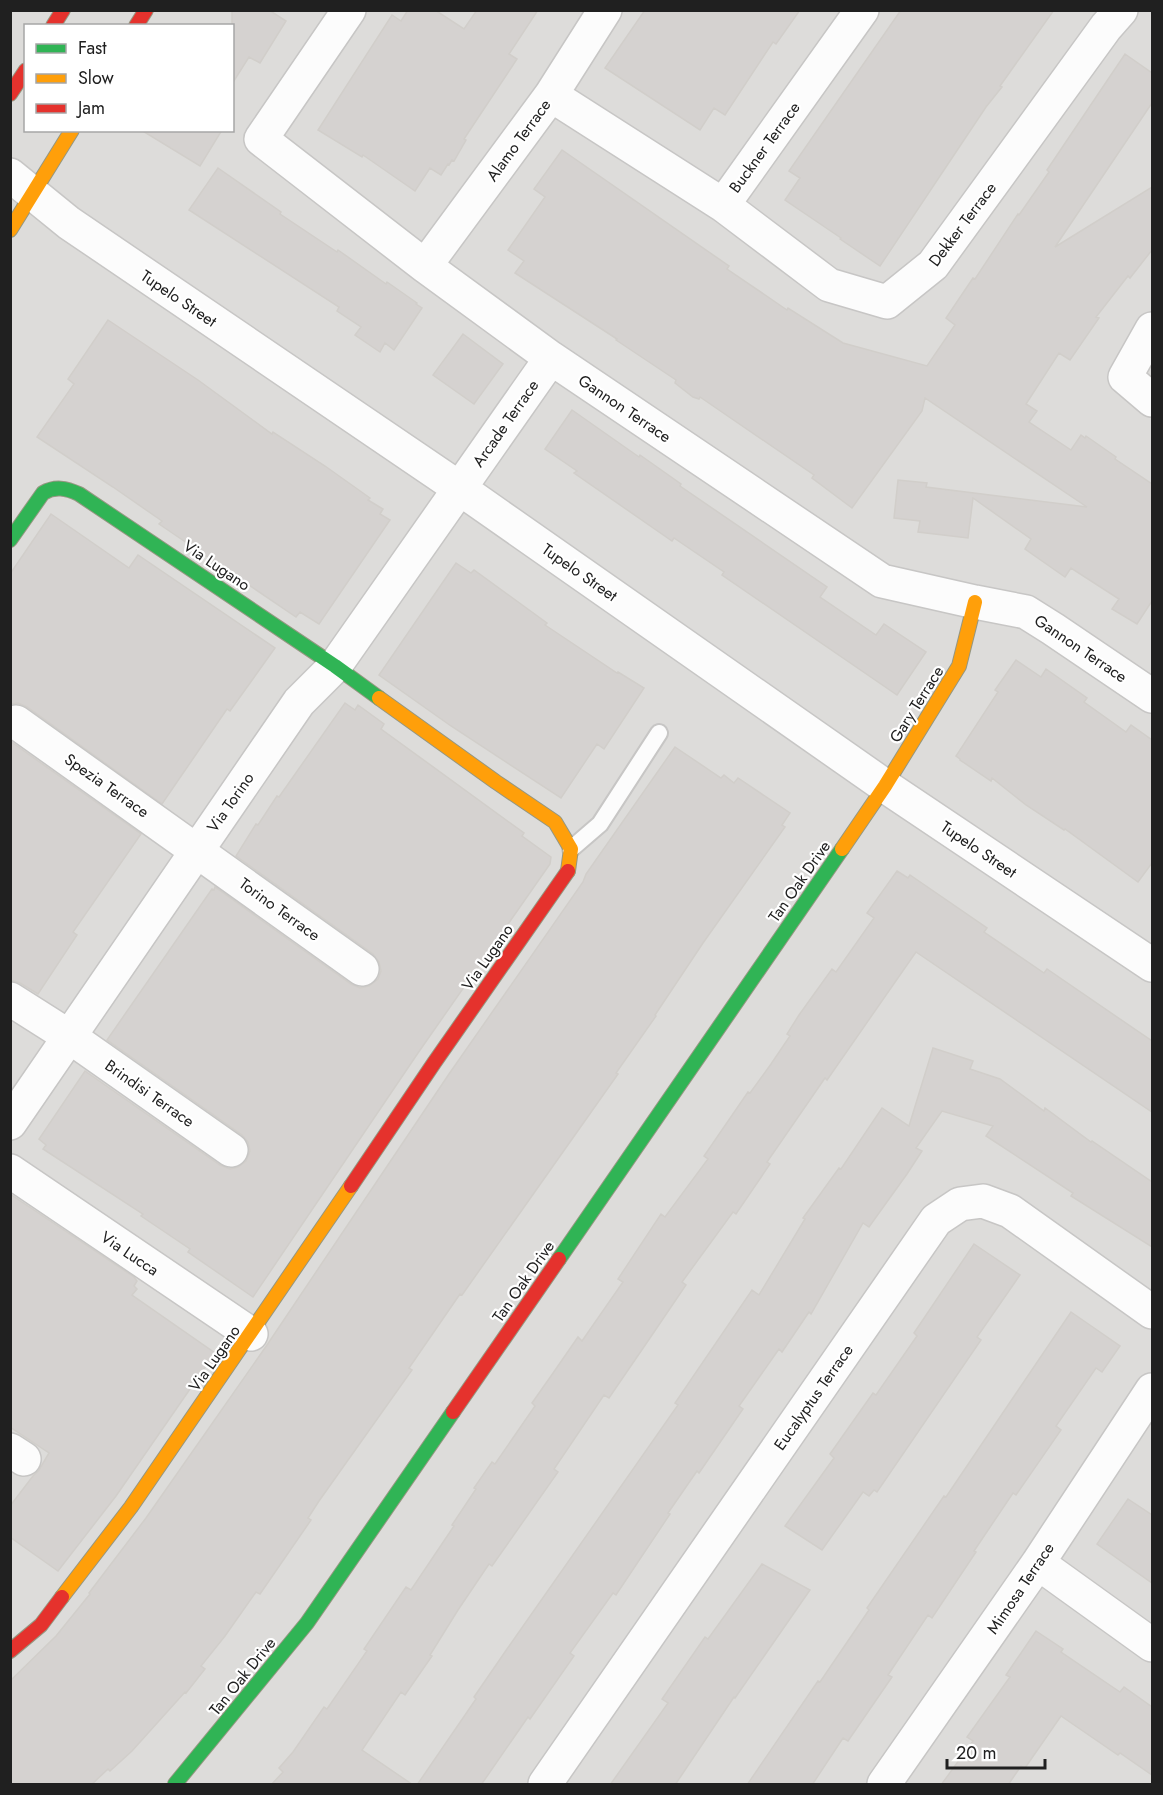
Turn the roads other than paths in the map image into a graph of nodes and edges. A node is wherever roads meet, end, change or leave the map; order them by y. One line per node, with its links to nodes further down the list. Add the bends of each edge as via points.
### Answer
1 (63, 10): 7 (street)
2 (146, 10): 8 (street)
3 (349, 10): 16 (street, Gannon Terrace, via 261,139)
4 (605, 10): 11 (street, Alamo Terrace)
5 (862, 10): 14 (street, Buckner Terrace)
6 (1121, 10): 14 (street, Dekker Terrace, via 933,265 887,302 829,285)
7 (54, 24)
8 (137, 24)
9 (24, 73): 10 (street)
10 (10, 94)
11 (551, 95): 14 (street, Buckner Terrace); 16 (street, Alamo Terrace)
12 (70, 132): 13 (street)
13 (22, 184): 15 (street); 20 (street, Tupelo Street, via 69,223)
14 (723, 205)
15 (10, 230)
16 (425, 266): 18 (street, Gannon Terrace)
17 (1152, 328): 19 (street, via 1125,377)
18 (551, 358): 20 (street, Arcade Terrace); 22 (street, Gannon Terrace, via 882,581)
19 (1152, 400)
20 (459, 488): 23 (street, Via Torino); 27 (street, Tupelo Street)
21 (10, 540): 23 (street, Via Lugano, via 43,493 49,489 68,489 121,520)
22 (975, 602): 24 (street, Gannon Terrace, via 1026,612); 27 (street, Gary Terrace, via 959,666)
23 (335, 666): 28 (street, Via Torino, via 299,702); 29 (street, Via Lugano, via 555,822)
24 (1152, 696)
25 (16, 722): 28 (street, Spezia Terrace)
26 (659, 733): 29 (lane, via 600,824)
27 (885, 786): 30 (street, Tupelo Street); 43 (street, Tan Oak Drive, via 307,1623)
28 (197, 849): 31 (street, Torino Terrace); 33 (street, Via Torino)
29 (571, 849): 38 (street, Via Lugano, via 568,871)
30 (1152, 965)
31 (362, 969)
32 (10, 999): 33 (street, Brindisi Terrace)
33 (70, 1037): 34 (street, Via Torino); 35 (street, Brindisi Terrace)
34 (10, 1123)
35 (231, 1150)
36 (10, 1171): 38 (street, Via Lucca)
37 (1152, 1312): 44 (street, Eucalyptus Terrace, via 1010,1211 983,1201 960,1204 936,1220)
38 (250, 1334): 42 (street, Via Lugano, via 131,1507 41,1625)
39 (1152, 1390): 40 (street, Mimosa Terrace)
40 (1038, 1563): 41 (street); 45 (street, Mimosa Terrace)
41 (1152, 1645)
42 (10, 1651)
43 (175, 1785)
44 (545, 1785)
45 (884, 1785)

